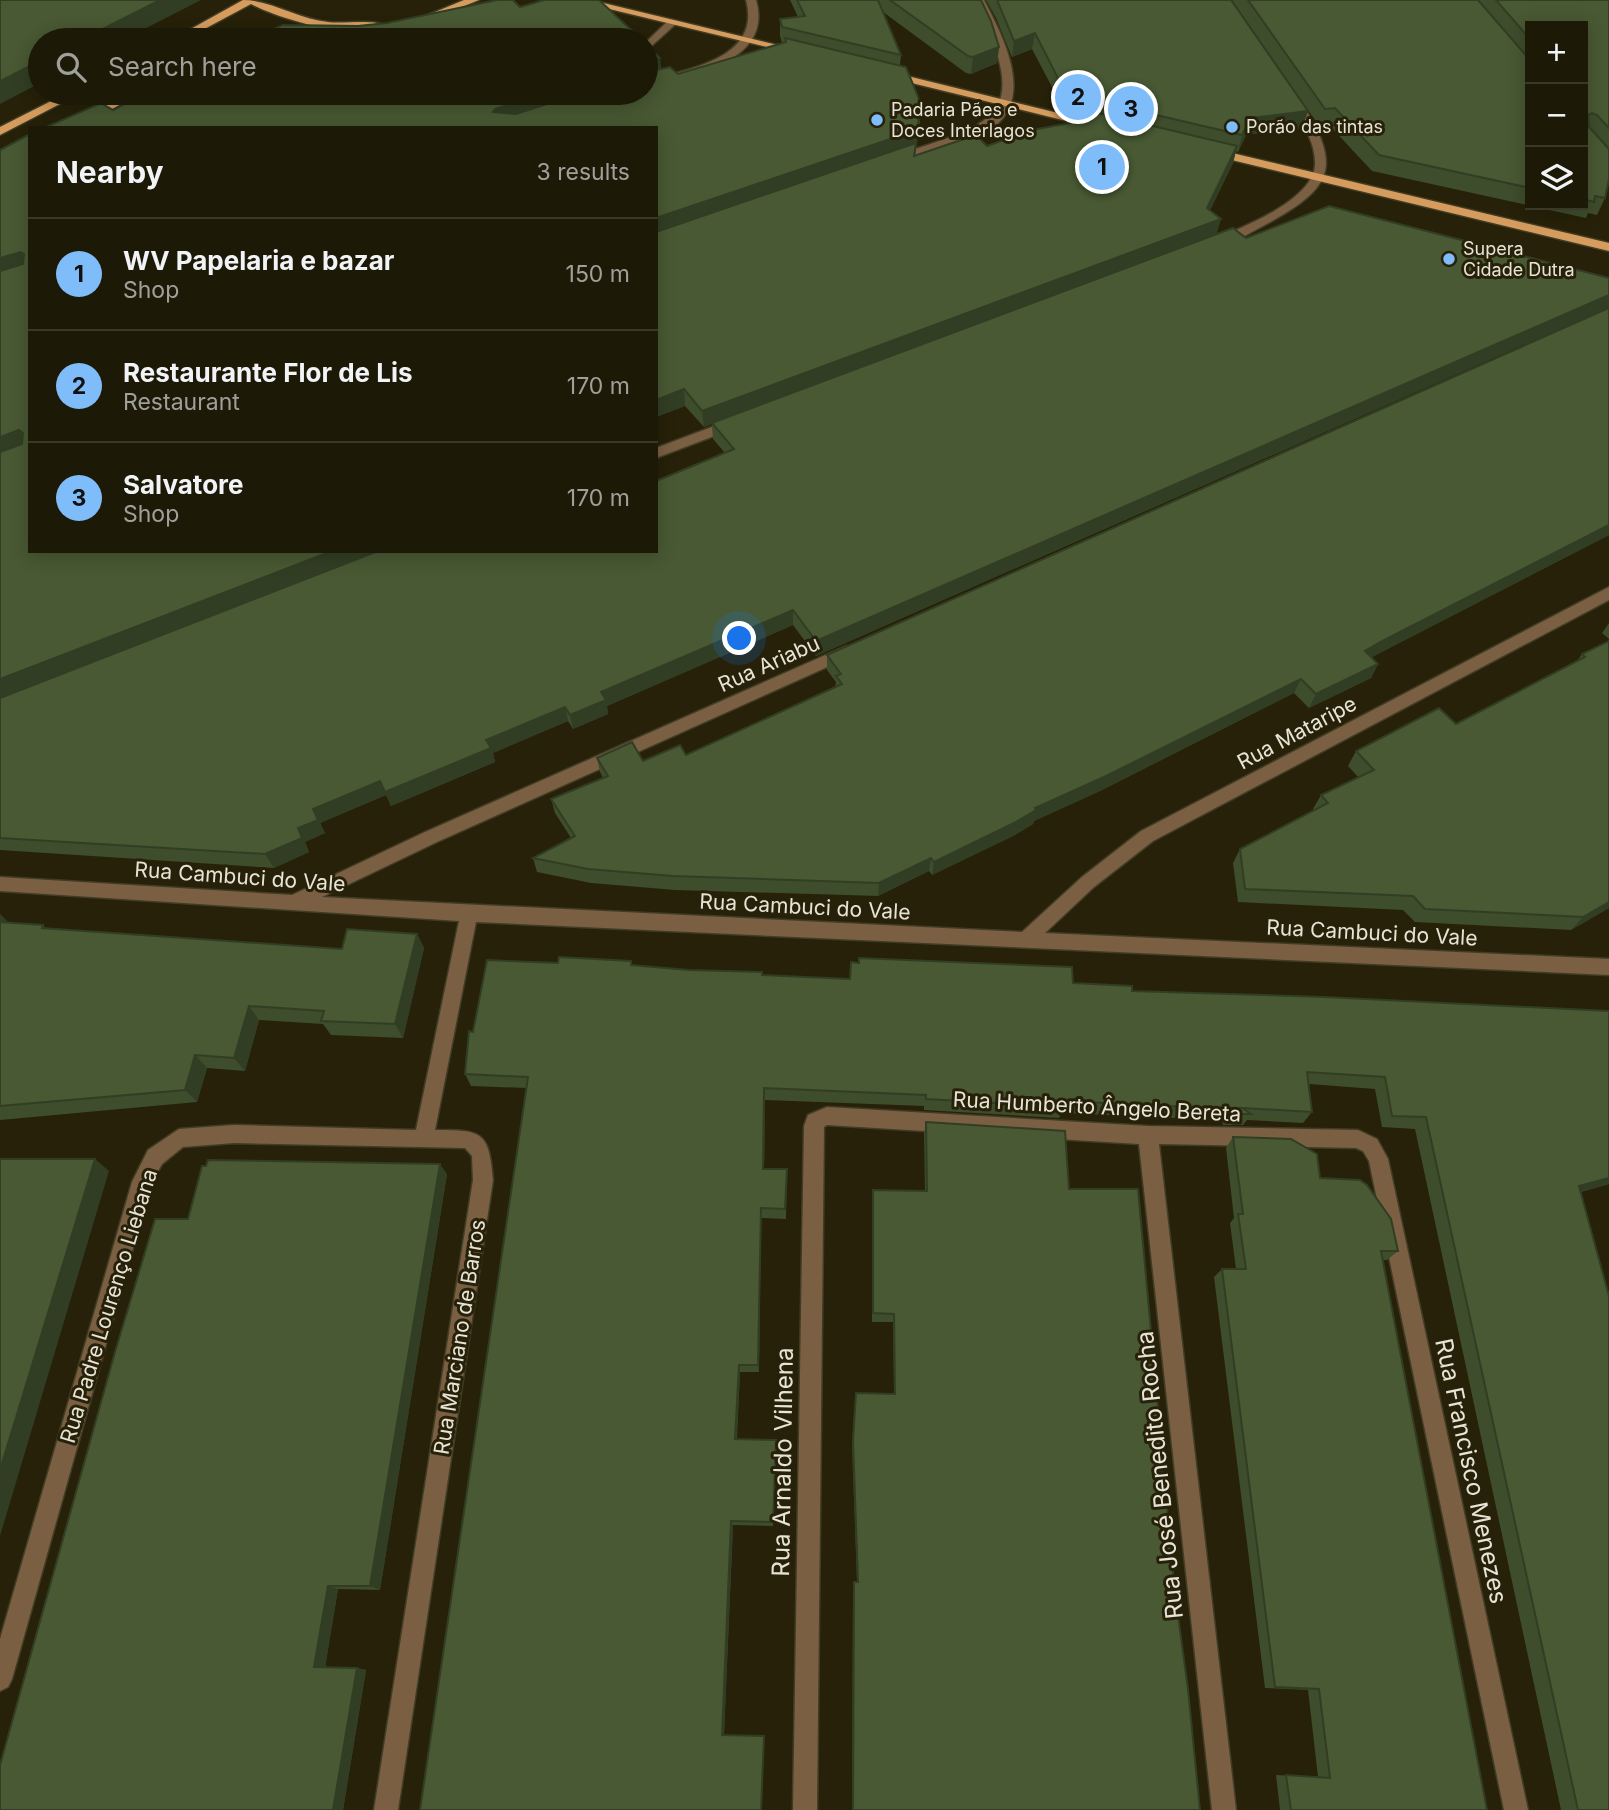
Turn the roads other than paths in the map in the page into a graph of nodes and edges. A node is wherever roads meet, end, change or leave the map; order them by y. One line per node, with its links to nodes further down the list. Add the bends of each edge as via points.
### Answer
1 (252, 0): 7 (main road, via 285,17); 10 (main road)
2 (474, 0): 6 (main road)
3 (577, 0): 8 (main road)
4 (751, 0): 13 (street, via 755,14)
5 (979, 0): 18 (street, via 1004,51 1009,79)
6 (416, 21)
7 (308, 22): 9 (main road, via 360,27); 11 (main road)
8 (673, 22): 12 (street); 13 (main road)
9 (388, 24)
10 (199, 28)
11 (289, 28)
12 (658, 36)
13 (749, 40): 14 (main road); 16 (street, via 706,65)
14 (814, 56)
15 (878, 72): 18 (main road)
16 (658, 80)
17 (1288, 91): 26 (street, via 1313,130)
18 (1004, 103): 22 (main road); 25 (street, via 990,124)
19 (52, 105): 23 (main road)
20 (112, 105): 21 (main road)
21 (73, 126)
22 (1109, 128)
23 (0, 132)
24 (1201, 149): 26 (main road)
25 (879, 165)
26 (1320, 177): 27 (main road); 28 (street, via 1299,203)
27 (1609, 247)
28 (1200, 249)
29 (752, 416): 30 (street)
30 (658, 452)
31 (1609, 593): 36 (street, Rua Mataripe, via 1147,835)
32 (866, 644): 34 (street, Rua Ariabu)
33 (0, 884): 34 (street, Rua Cambuci do Vale)
34 (291, 903): 35 (street, Rua Cambuci do Vale)
35 (469, 914): 36 (street, Rua Cambuci do Vale); 40 (street)
36 (1027, 940): 37 (street, Rua Cambuci do Vale)
37 (1609, 967)
38 (820, 1118): 39 (street, Rua Humberto Ângelo Bereta); 44 (street, Rua Arnaldo Vilhena, via 814,1126)
39 (1149, 1135): 41 (street, Rua Humberto Ângelo Bereta, via 1358,1139); 45 (street, Rua José Benedito Rocha)
40 (424, 1139): 42 (street, Rua Padre Lourenço Liebana, via 234,1134 178,1138 155,1157 142,1182); 43 (street, Rua Marciano de Barros, via 469,1139 481,1152 484,1180)
41 (1370, 1145): 46 (street, Rua Francisco Menezes, via 1378,1159)
42 (0, 1679)
43 (386, 1810)
44 (805, 1810)
45 (1224, 1810)
46 (1516, 1810)

